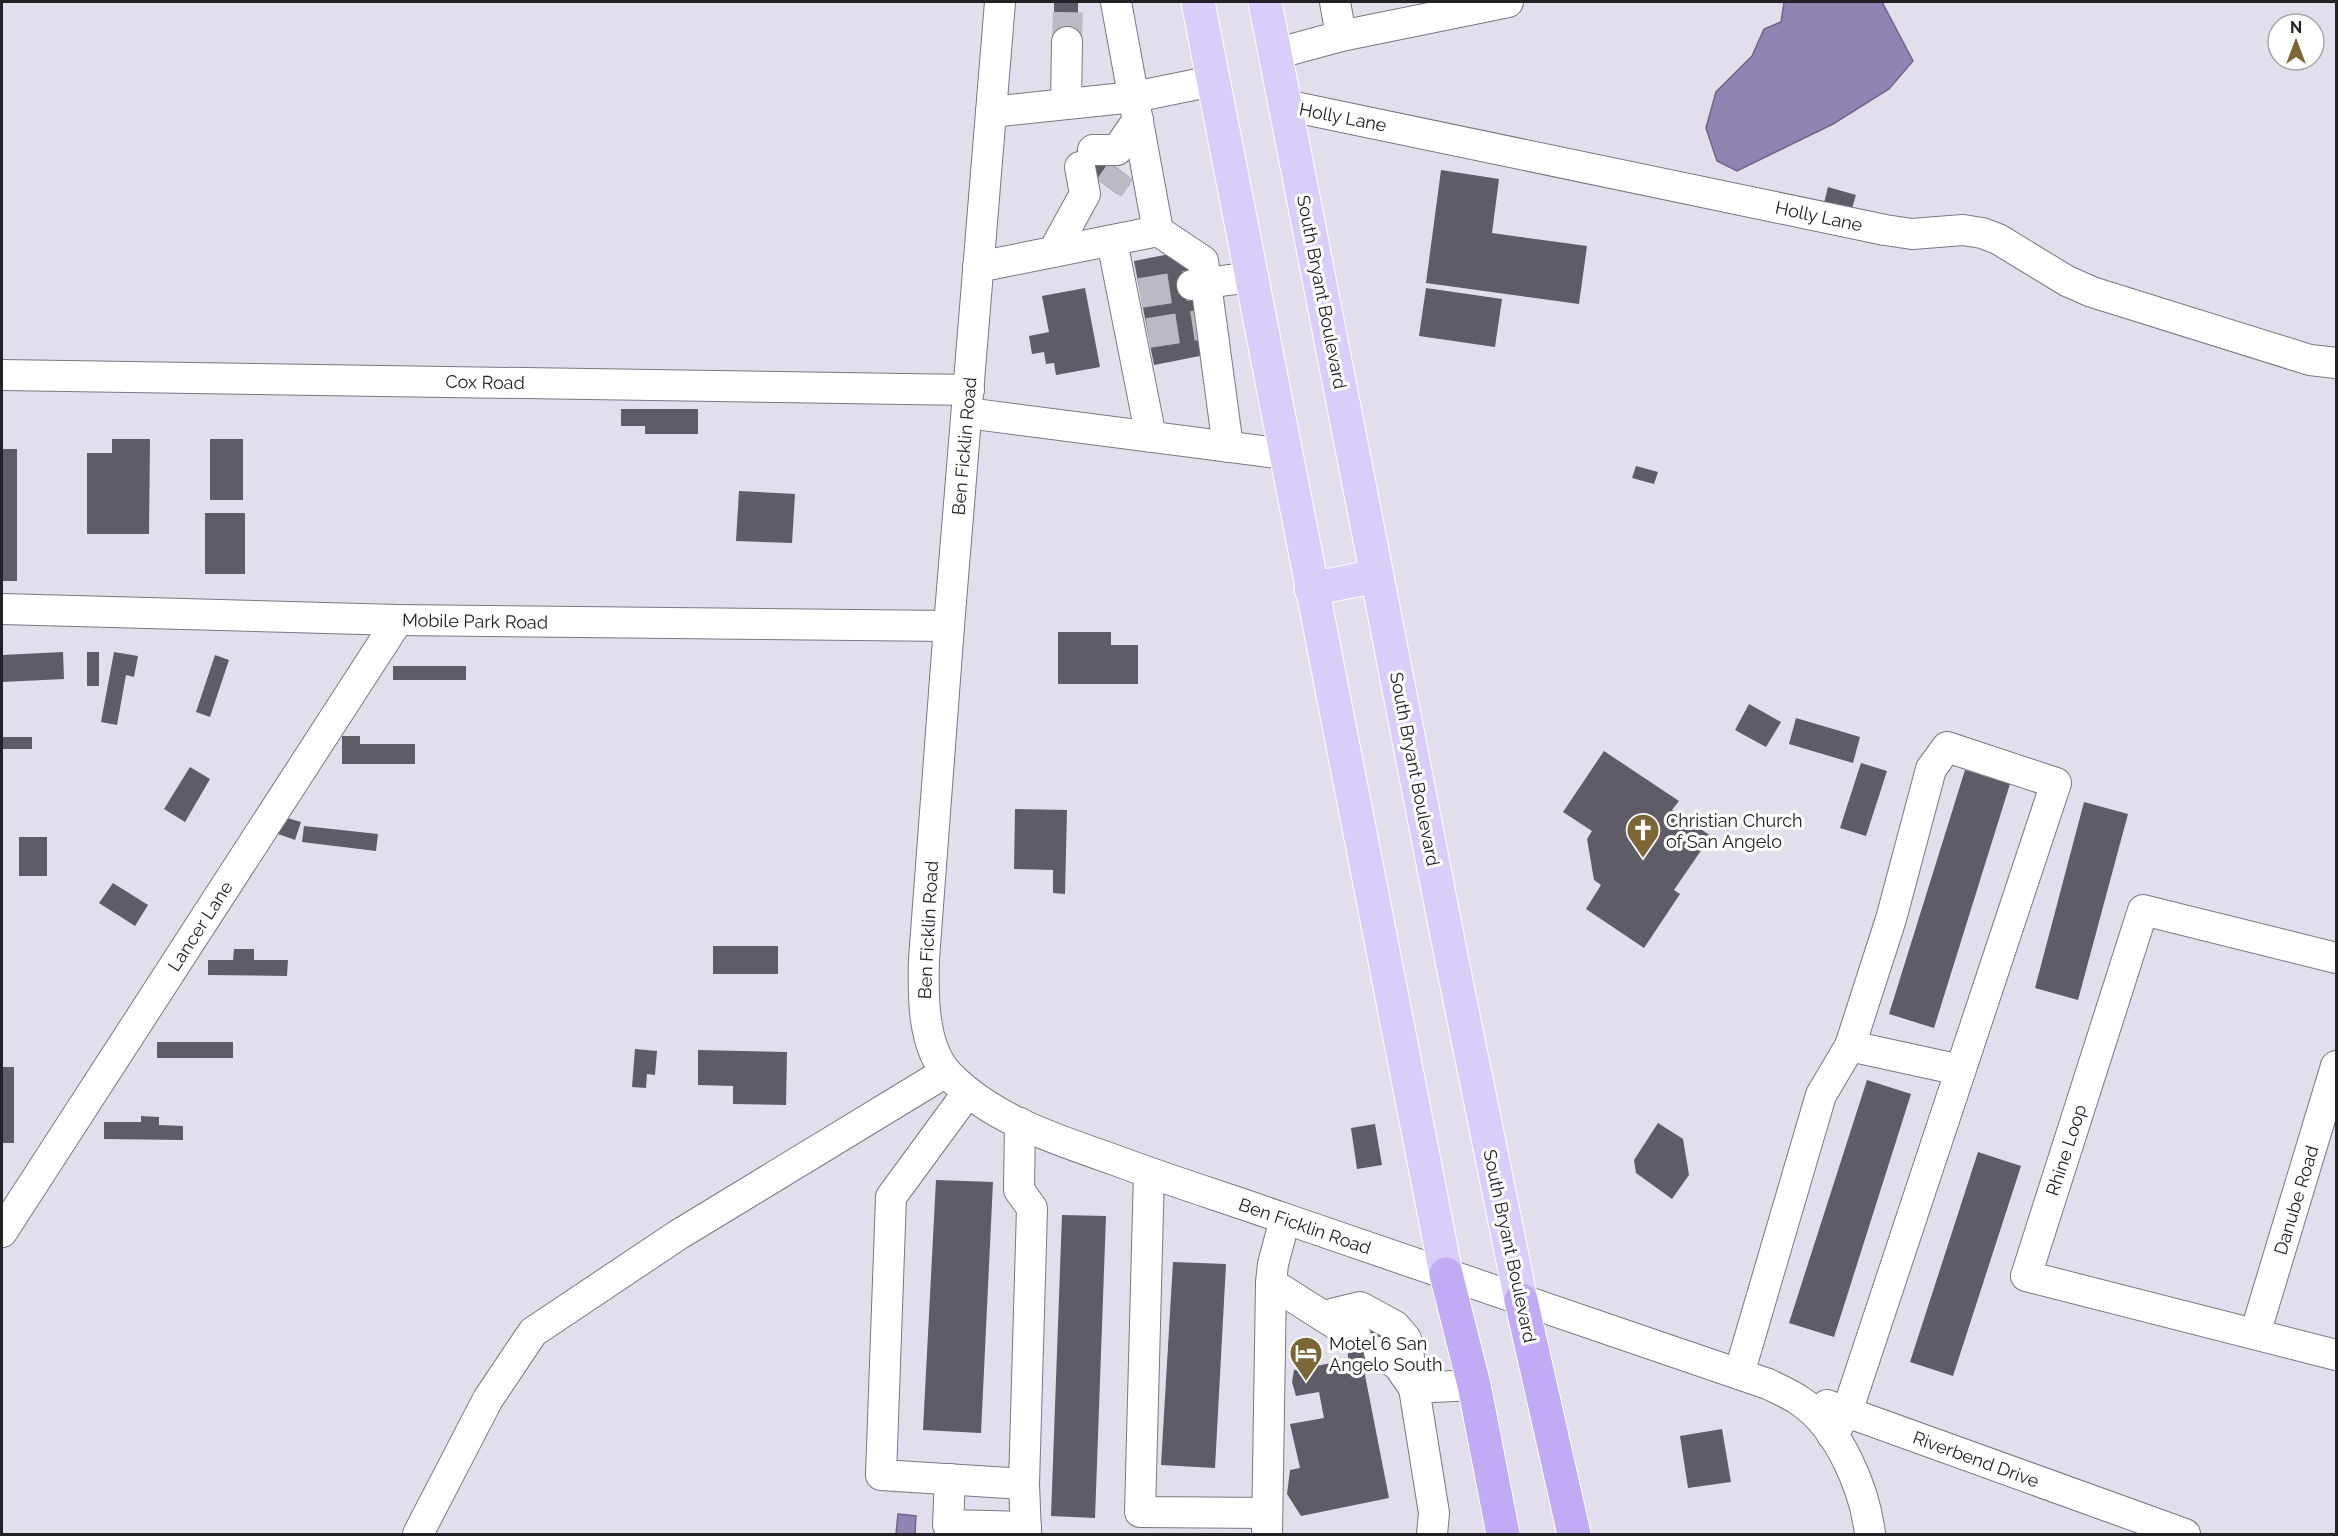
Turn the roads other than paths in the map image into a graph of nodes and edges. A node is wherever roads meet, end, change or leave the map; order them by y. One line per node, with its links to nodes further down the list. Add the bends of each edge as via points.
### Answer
1 (1000, 2): 15 (street, Ben Ficklin Road)
2 (1116, 2): 14 (street)
3 (1198, 2): 11 (main road)
4 (1265, 2): 10 (main road, South Bryant Boulevard)
5 (1335, 2): 8 (street)
6 (1508, 2): 7 (street)
7 (1423, 10): 8 (street)
8 (1341, 36): 10 (street)
9 (1067, 42): 12 (street)
10 (1275, 54): 13 (main road, South Bryant Boulevard)
11 (1213, 81): 14 (street); 20 (main road)
12 (1066, 104): 14 (street); 15 (street)
13 (1286, 105): 22 (street, Holly Lane, via 1885,230 1912,234 1964,230 1982,233 2092,292 2310,360); 28 (main road, South Bryant Boulevard)
14 (1136, 109): 16 (street); 18 (street)
15 (991, 112): 19 (street, Ben Ficklin Road)
16 (1158, 231): 17 (street); 21 (street, via 1203,261)
17 (1112, 241): 18 (street); 25 (street, via 1132,294)
18 (1053, 252): 19 (street)
19 (978, 267): 24 (street, Ben Ficklin Road)
20 (1251, 277): 21 (street); 27 (main road)
21 (1199, 284): 26 (street)
22 (2337, 363)
23 (2, 375): 24 (street, Cox Road)
24 (968, 401): 25 (street, Cox Road); 32 (street, Ben Ficklin Road)
25 (1151, 436): 26 (street, Cox Road)
26 (1228, 447): 27 (street, Cox Road)
27 (1286, 454): 29 (main road)
28 (1377, 576): 29 (main road); 45 (main road, South Bryant Boulevard)
29 (1311, 589): 43 (main road)
30 (2, 609): 31 (street, Mobile Park Road)
31 (398, 620): 32 (street, Mobile Park Road); 42 (street, Lancer Lane)
32 (949, 626): 37 (street, Ben Ficklin Road, via 923,980 926,1023)
33 (2337, 958): 47 (street, Rhine Loop, via 2143,910 2026,1276)
34 (1850, 1046): 36 (street); 36 (street, via 1891,919 1931,769 1947,747 2056,783); 49 (street, via 1821,1095)
35 (2337, 1066): 47 (street, Danube Road)
36 (1960, 1070): 53 (street)
37 (946, 1072): 38 (street, Ben Ficklin Road); 59 (street, via 678,1235 533,1332 488,1399)
38 (968, 1092): 39 (street, Ben Ficklin Road); 54 (street, via 891,1197 880,1475)
39 (1020, 1123): 40 (street, Ben Ficklin Road); 55 (street, via 1019,1190 1032,1208)
40 (1149, 1173): 41 (street, Ben Ficklin Road); 56 (street)
41 (1285, 1219): 43 (street, Ben Ficklin Road); 44 (street)
42 (2, 1232)
43 (1446, 1274): 45 (street, Ben Ficklin Road); 51 (highway)
44 (1271, 1283): 46 (street); 57 (street)
45 (1521, 1300): 49 (street, Ben Ficklin Road); 62 (highway, South Bryant Boulevard)
46 (1323, 1316): 52 (street, via 1398,1365); 52 (street, via 1360,1307 1395,1326 1406,1340)
47 (2255, 1334): 48 (street, Rhine Loop)
48 (2337, 1355)
49 (1739, 1374): 50 (street, Ben Ficklin Road)
50 (1768, 1384): 53 (street, Riverbend Drive)
51 (1474, 1385): 52 (street); 61 (highway)
52 (1414, 1388): 60 (street, via 1434,1513)
53 (1839, 1424): 63 (street); 64 (street, Riverbend Drive)
54 (950, 1479): 55 (street); 58 (street, via 948,1525)
55 (1024, 1484): 58 (street)
56 (1140, 1523): 57 (street)
57 (1267, 1524)
58 (1026, 1531)
59 (418, 1534)
60 (1432, 1534)
61 (1503, 1534)
62 (1574, 1534)
63 (1870, 1534)
64 (2185, 1534)

